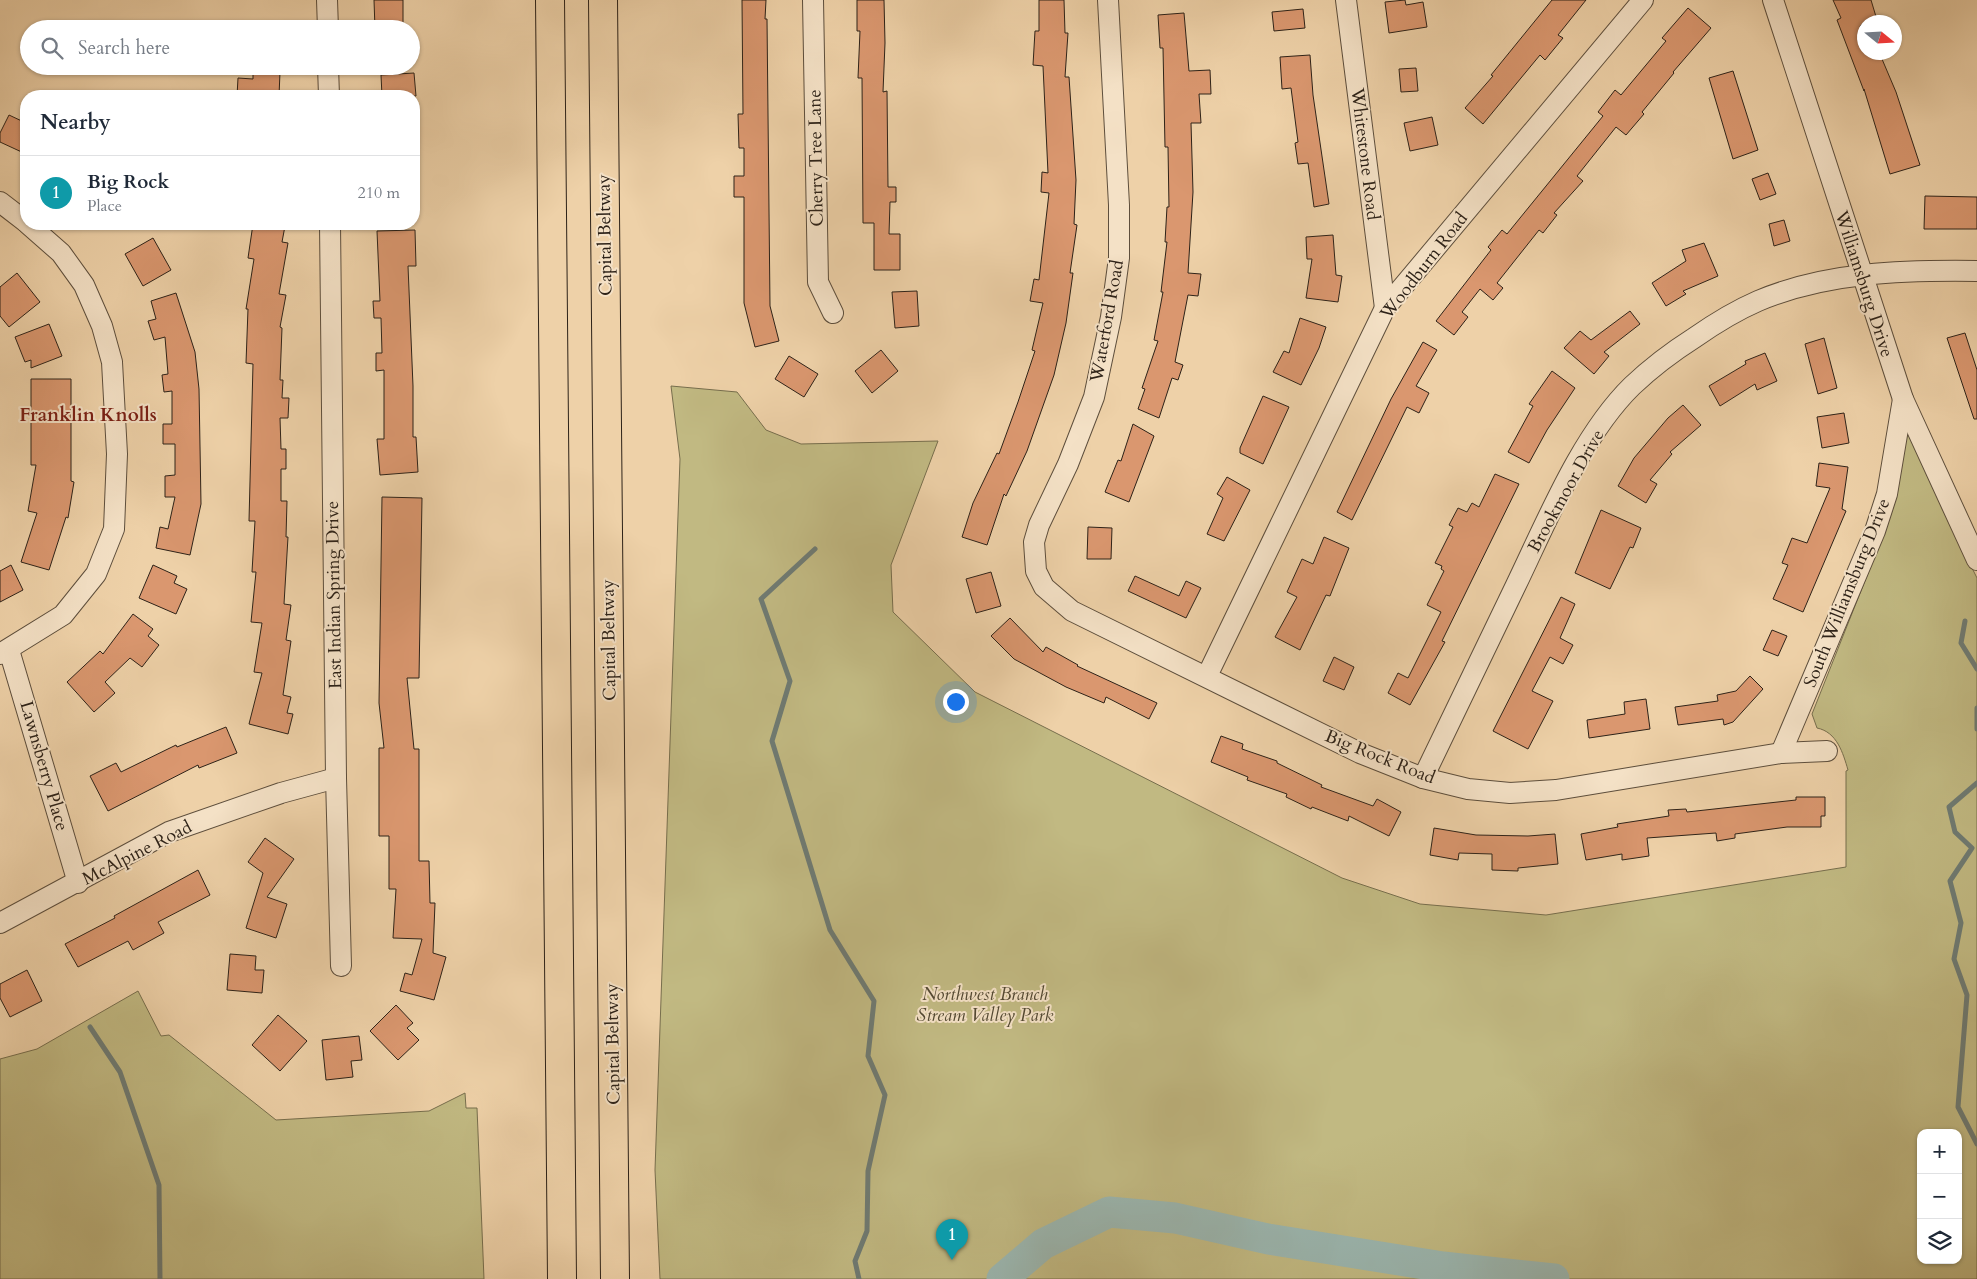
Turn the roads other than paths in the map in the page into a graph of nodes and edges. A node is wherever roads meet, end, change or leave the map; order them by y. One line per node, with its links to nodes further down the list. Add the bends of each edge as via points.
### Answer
1 (327, 0): 9 (street)
2 (550, 0): 32 (highway)
3 (603, 0): 33 (highway, Capital Beltway)
4 (813, 0): 19 (street, Cherry Tree Lane, via 818,282)
5 (1108, 0): 22 (street, Waterford Road, via 1120,205 1118,268 1094,397 1068,464 1039,525 1034,542)
6 (1346, 0): 18 (street, Whitestone Road)
7 (1643, 0): 18 (street, Woodburn Road)
8 (1772, 0): 17 (street, Williamsburg Drive)
9 (328, 20)
10 (328, 75): 11 (street)
11 (329, 90)
12 (0, 202): 13 (street)
13 (20, 218)
14 (35, 230): 23 (street, via 61,253 84,285 102,326 112,362 117,454 114,530 96,574 63,615)
15 (330, 230): 27 (street, East Indian Spring Drive)
16 (1977, 271): 17 (street, Brookmoor Drive)
17 (1862, 275): 20 (street, Williamsburg Drive); 28 (street, Brookmoor Drive, via 1829,280 1759,300 1727,316 1669,354 1631,387 1583,453 1556,502)
18 (1385, 308): 24 (street, Woodburn Road)
19 (834, 313)
20 (1903, 399): 21 (street, Williamsburg Drive); 26 (street, South Williamsburg Drive, via 1887,494 1875,531)
21 (1977, 560)
22 (1036, 571): 24 (street, Big Rock Road, via 1044,587 1072,611)
23 (5, 652): 29 (street, Lawnsberry Place)
24 (1206, 676): 28 (street, Big Rock Road, via 1360,753)
25 (1827, 751): 26 (street, Big Rock Road)
26 (1781, 753): 28 (street, Big Rock Road, via 1556,790 1510,793 1468,789)
27 (336, 778): 29 (street, McAlpine Road, via 281,793 169,832); 31 (street, East Indian Spring Drive)
28 (1423, 778)
29 (78, 883): 30 (street, McAlpine Road)
30 (0, 923)
31 (341, 966)
32 (562, 1279)
33 (615, 1279)

